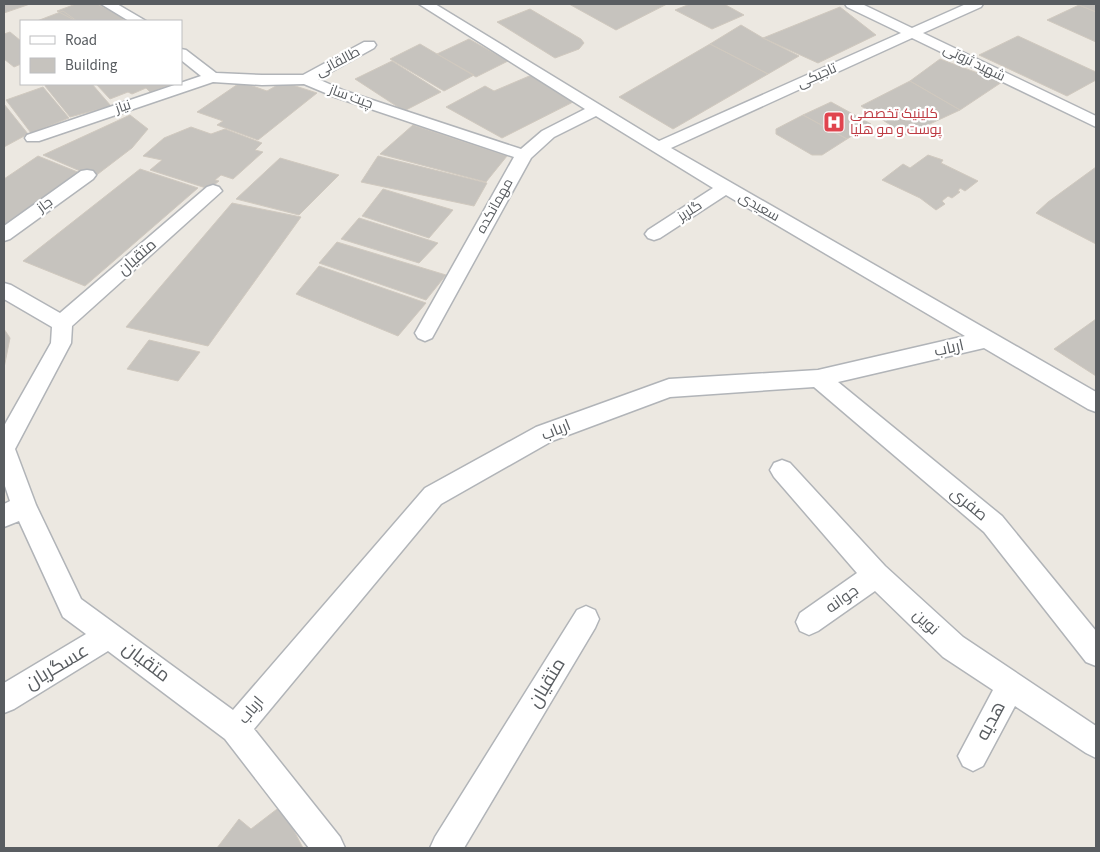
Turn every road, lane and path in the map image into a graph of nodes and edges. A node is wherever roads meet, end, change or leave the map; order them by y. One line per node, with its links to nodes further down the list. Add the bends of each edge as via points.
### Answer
1 (108, 4): 5 (street)
2 (426, 4): 11 (street, سعیدی)
3 (852, 4): 6 (street, شهید ثروتی)
4 (976, 4): 6 (street, تاجیکی)
5 (133, 20)
6 (912, 33): 12 (street, شهید ثروتی); 14 (street, تاجیکی)
7 (369, 45): 10 (street, طالقانی)
8 (182, 54): 9 (street)
9 (212, 77): 10 (street, چیت ساز); 13 (street, نیاز)
10 (306, 79): 15 (street, چیت ساز, via 340,94)
11 (596, 110): 14 (street, سعیدی); 15 (street, مهمانکده, via 548,134)
12 (1096, 122)
13 (33, 138)
14 (658, 148): 17 (street, سعیدی)
15 (524, 155): 23 (street, مهمانکده)
16 (87, 176): 20 (street, جاز)
17 (726, 187): 19 (street, گلریز); 24 (street, سعیدی)
18 (213, 191): 22 (street, متقیان)
19 (654, 234)
20 (4, 235)
21 (4, 290): 22 (street)
22 (62, 323): 27 (street, متقیان, via 62,343)
23 (425, 333)
24 (988, 339): 25 (street, ارباب); 26 (street, سعیدی)
25 (818, 378): 34 (street, صفری, via 993,524); 37 (street, ارباب, via 669,388 544,434 433,496)
26 (1096, 402)
27 (4, 449): 29 (street, متقیان)
28 (782, 470): 30 (street, نوین)
29 (14, 511): 33 (street, متقیان, via 72,608)
30 (876, 575): 32 (street, جوانه); 35 (street, نوین, via 953,646)
31 (586, 619): 41 (street, متقیان)
32 (809, 622)
33 (110, 636): 36 (street, عسگریان); 37 (street, متقیان)
34 (1096, 652)
35 (1010, 686): 38 (street, نوین); 39 (street, هدیه)
36 (4, 699)
37 (235, 729): 40 (street, متقیان)
38 (1096, 743)
39 (973, 756)
40 (329, 848)
41 (446, 848)

